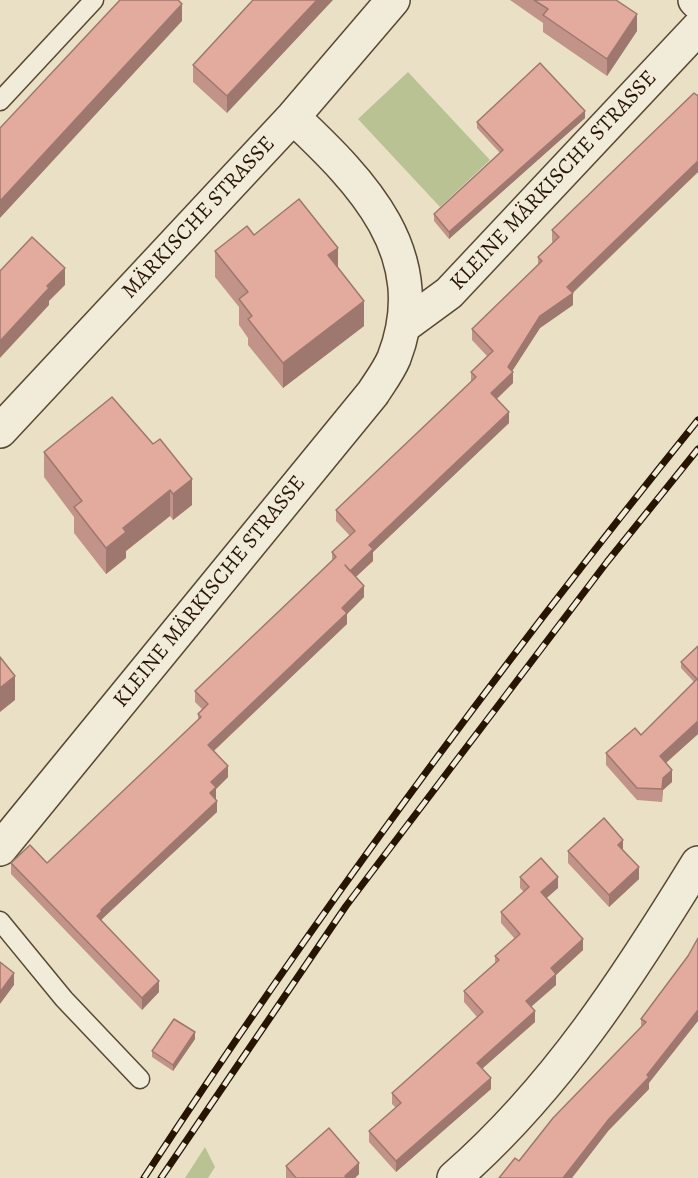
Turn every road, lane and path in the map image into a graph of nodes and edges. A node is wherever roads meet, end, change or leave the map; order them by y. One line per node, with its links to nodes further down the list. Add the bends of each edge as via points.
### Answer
1 (94, 0): 4 (lane)
2 (393, 0): 5 (street, MÄRKISCHE STRASSE)
3 (698, 28): 6 (street, KLEINE MÄRKISCHE STRASSE, via 449,293)
4 (0, 101)
5 (293, 117): 6 (street, KLEINE MÄRKISCHE STRASSE, via 338,159 388,227 401,259); 7 (street, MÄRKISCHE STRASSE)
6 (404, 326): 8 (street, KLEINE MÄRKISCHE STRASSE, via 394,360 373,393)
7 (0, 431)
8 (0, 849)
9 (698, 863): 12 (street, via 629,976 548,1082)
10 (0, 921): 11 (lane, via 64,999)
11 (140, 1079)
12 (454, 1178)

